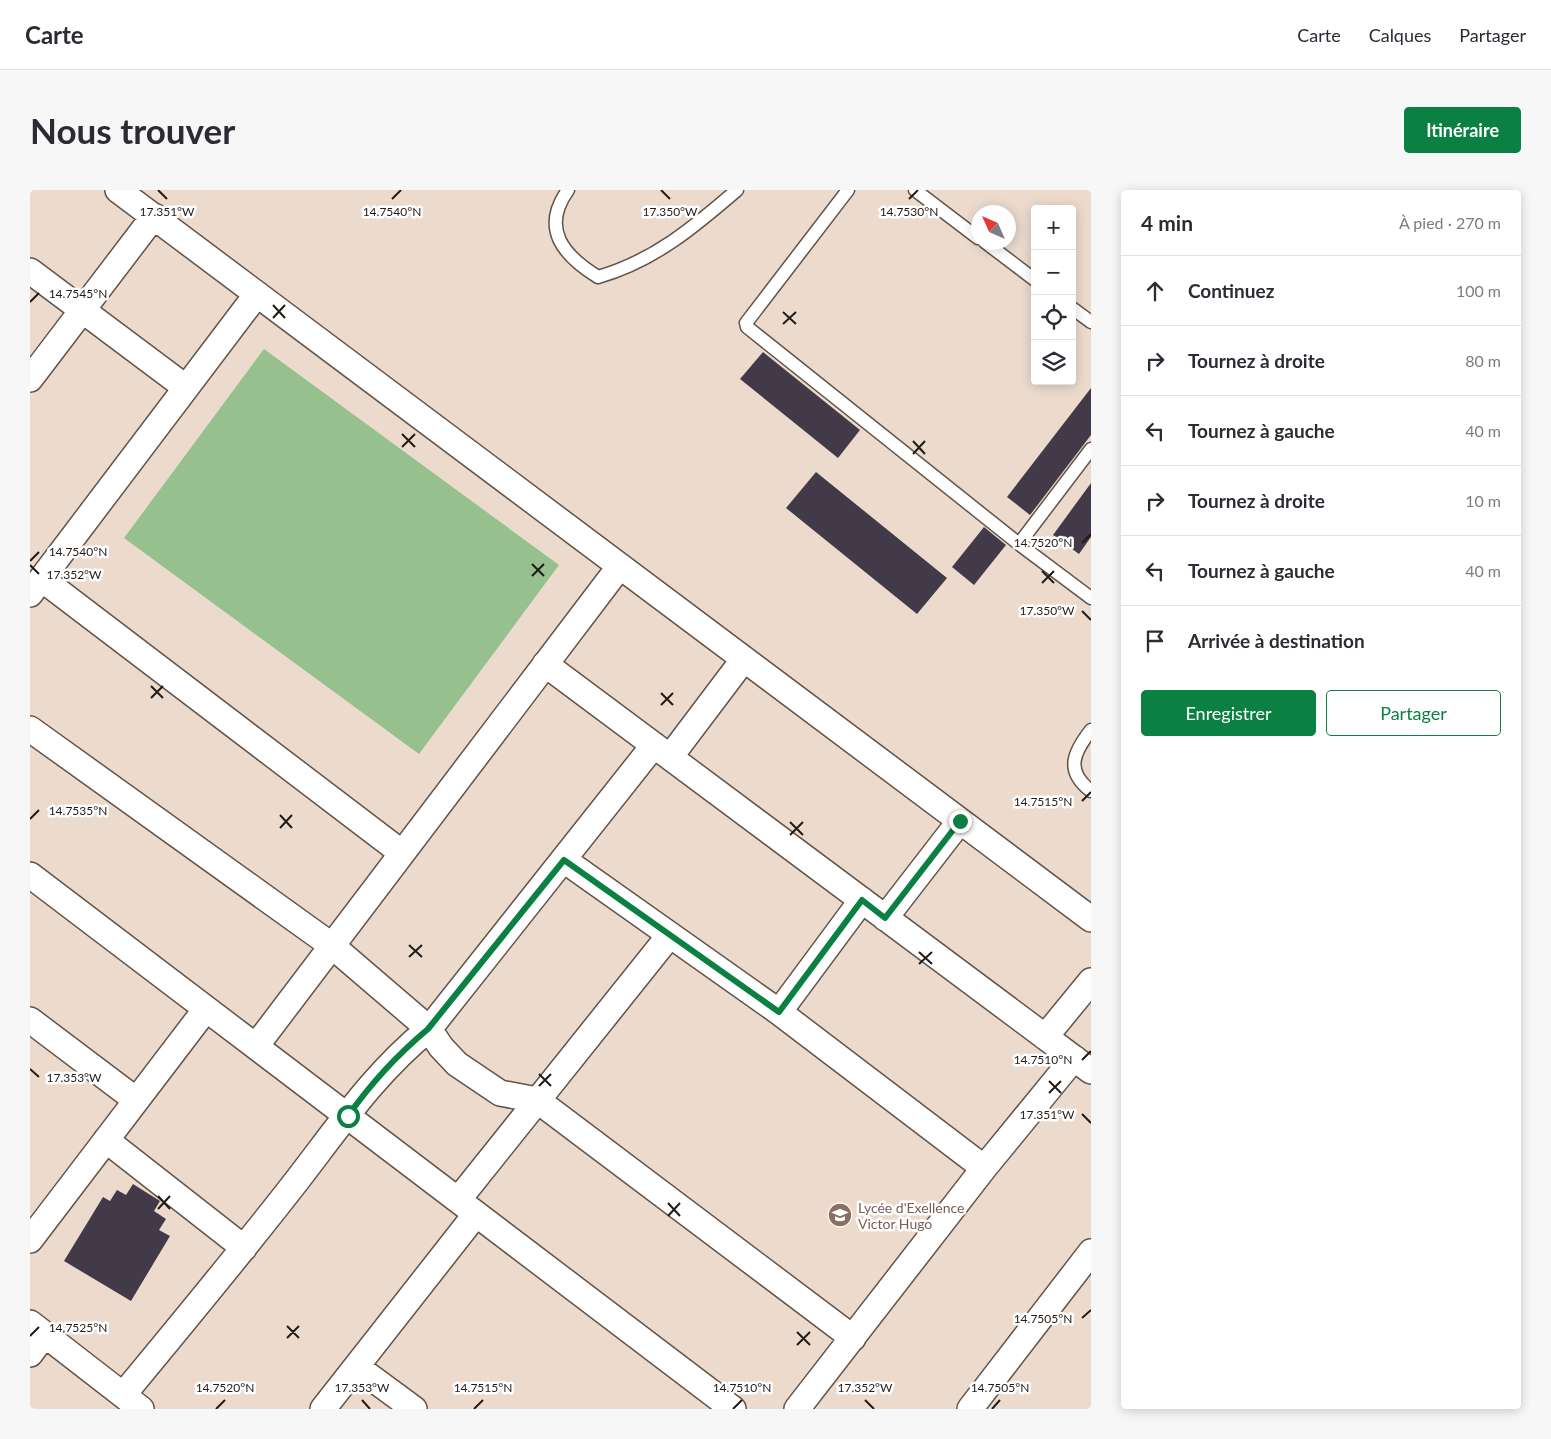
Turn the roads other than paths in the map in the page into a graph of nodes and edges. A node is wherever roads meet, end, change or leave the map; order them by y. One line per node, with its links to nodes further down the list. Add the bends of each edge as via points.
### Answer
1 (118, 190): 6 (street)
2 (568, 190): 3 (lane, via 561,200 555,228 560,244 578,265 598,277 627,269 688,232)
3 (737, 190)
4 (848, 190): 18 (lane, via 746,323 747,327)
5 (915, 190): 7 (lane)
6 (154, 216): 11 (street); 12 (street)
7 (971, 233)
8 (996, 250): 10 (lane)
9 (30, 271): 12 (street)
10 (1031, 277)
11 (257, 294): 16 (street); 19 (street)
12 (83, 310): 15 (street); 16 (street)
13 (1076, 311): 14 (lane)
14 (1091, 322)
15 (30, 379)
16 (185, 387): 20 (street)
17 (1091, 448): 18 (lane)
18 (1019, 544): 21 (lane)
19 (620, 566): 22 (street); 23 (street)
20 (36, 586): 29 (street)
21 (1091, 598)
22 (744, 659): 26 (street); 28 (street)
23 (546, 664): 26 (street); 29 (street)
24 (30, 729): 36 (street)
25 (1091, 730): 27 (lane, via 1079,746 1073,765 1081,783)
26 (662, 751): 30 (street); 32 (street)
27 (1091, 791)
28 (960, 821): 33 (street); 34 (street)
29 (402, 853): 36 (street)
30 (564, 860): 35 (street); 41 (street)
31 (30, 875): 38 (street)
32 (862, 900): 33 (street); 39 (street)
33 (885, 918): 42 (street)
34 (1091, 919)
35 (668, 936): 39 (street); 46 (street)
36 (331, 945): 41 (street); 43 (street)
37 (1091, 980): 42 (street)
38 (206, 1009): 43 (street); 45 (street)
39 (779, 1012): 49 (street)
40 (30, 1020): 45 (street)
41 (428, 1029): 46 (street, via 457,1064 500,1093); 47 (street, via 401,1051 366,1089)
42 (1045, 1037): 44 (street)
43 (256, 1046): 47 (street)
44 (1082, 1064): 49 (street)
45 (136, 1100): 48 (street)
46 (537, 1100): 50 (street); 55 (street)
47 (348, 1116): 50 (street); 52 (street)
48 (106, 1140): 51 (street); 52 (street)
49 (984, 1168): 55 (street)
50 (467, 1207): 57 (street); 59 (street)
51 (30, 1240)
52 (244, 1248): 58 (street)
53 (1091, 1252): 63 (street)
54 (38, 1328): 56 (street); 58 (street)
55 (853, 1338): 62 (street)
56 (30, 1354)
57 (357, 1367): 60 (street); 61 (street)
58 (132, 1402)
59 (721, 1405)
60 (323, 1409)
61 (414, 1409)
62 (797, 1409)
63 (970, 1409)

